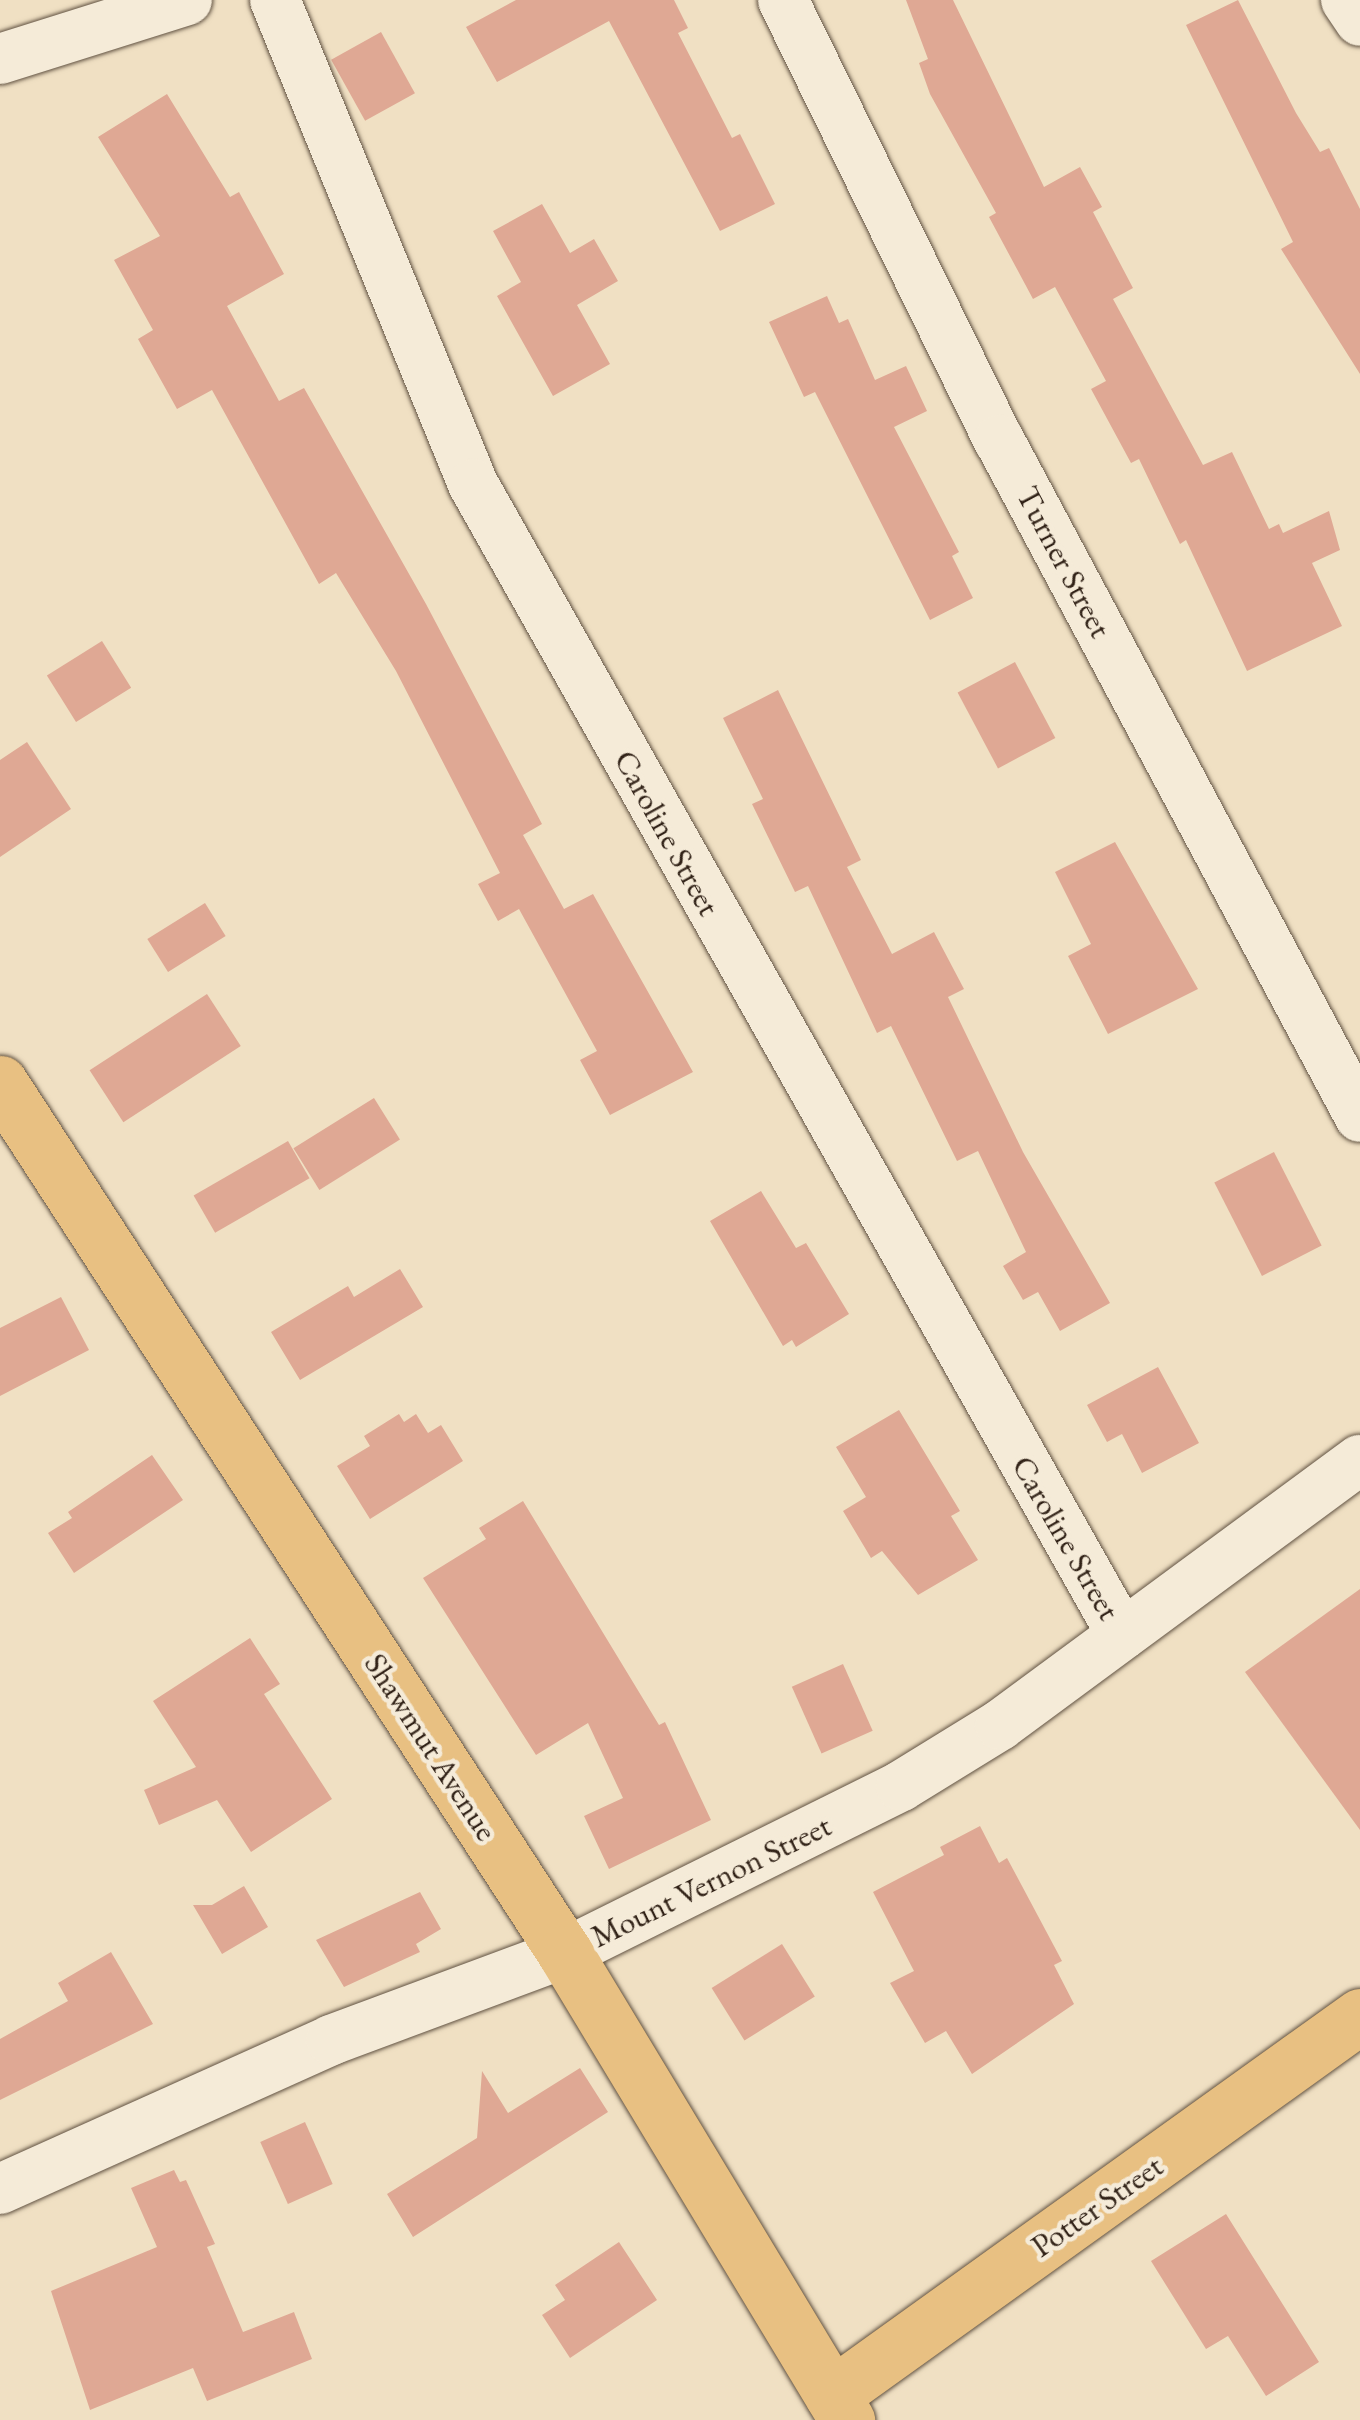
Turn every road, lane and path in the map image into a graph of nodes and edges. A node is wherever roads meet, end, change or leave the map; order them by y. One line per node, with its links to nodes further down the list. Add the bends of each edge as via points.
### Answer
1 (187, 0): 6 (street)
2 (275, 0): 10 (street, Caroline Street, via 473,484)
3 (782, 0): 8 (street, Turner Street, via 999,440)
4 (1346, 0): 5 (street)
5 (1360, 21)
6 (0, 59)
7 (0, 1083): 11 (main road, Shawmut Avenue)
8 (1360, 1117)
9 (1360, 1460): 10 (street, Mount Vernon Street)
10 (1122, 1635): 11 (street, Mount Vernon Street, via 1000,1725 901,1786)
11 (565, 1953): 13 (street, Mount Vernon Street, via 331,2040); 14 (main road, Shawmut Avenue)
12 (1360, 2016): 14 (main road, Potter Street)
13 (0, 2189)
14 (840, 2408)

